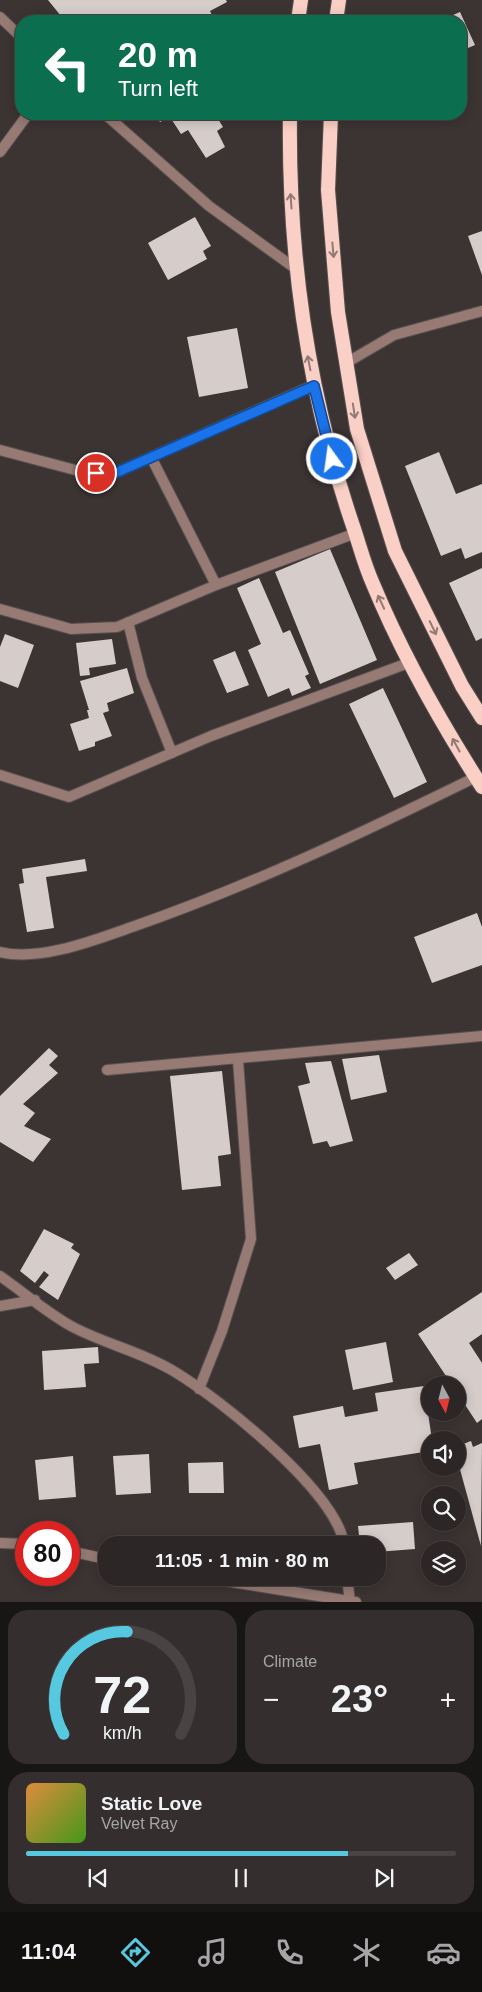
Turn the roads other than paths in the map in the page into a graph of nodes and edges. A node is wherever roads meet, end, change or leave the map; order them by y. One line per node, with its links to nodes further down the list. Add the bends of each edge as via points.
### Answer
1 (301, 0): 3 (highway)
2 (339, 0): 4 (highway)
3 (299, 15)
4 (337, 15)
5 (0, 17): 6 (street)
6 (15, 31)
7 (24, 120): 11 (street)
8 (112, 120): 12 (street, via 208,206)
9 (290, 120): 12 (highway, one-way to 9, via 289,175)
10 (331, 120): 14 (highway, one-way to 14, via 328,190 338,312)
11 (0, 152)
12 (296, 269): 15 (highway, one-way to 12)
13 (482, 311): 14 (street, via 394,334)
14 (346, 363): 23 (highway, one-way to 23, via 357,429 394,551 462,686)
15 (314, 386): 17 (street); 18 (highway, via 337,477)
16 (0, 450): 17 (street, via 79,471 113,474)
17 (151, 457): 19 (street)
18 (356, 534): 19 (street); 22 (highway, one-way to 18, via 372,583)
19 (216, 585): 21 (street)
20 (0, 609): 21 (street, via 71,629 116,627)
21 (128, 622): 24 (street, via 142,678)
22 (411, 662): 24 (street); 26 (highway, one-way to 22)
23 (482, 718)
24 (172, 753): 25 (street, via 69,797)
25 (0, 775)
26 (479, 782): 27 (street, via 186,908 52,950 15,956)
27 (0, 952)
28 (482, 1036): 29 (street)
29 (238, 1060): 30 (street); 34 (street, via 251,1239 222,1331)
30 (107, 1070)
31 (0, 1276): 32 (street)
32 (35, 1300): 33 (street); 34 (street, via 71,1326 174,1371)
33 (0, 1306)
34 (199, 1389): 35 (street, via 249,1425 324,1501)
35 (342, 1536)
36 (0, 1543): 37 (street)
37 (15, 1544)
38 (80, 1553): 39 (street)
39 (98, 1556)
40 (255, 1586): 42 (street)
41 (349, 1586): 42 (street)
42 (353, 1602)

